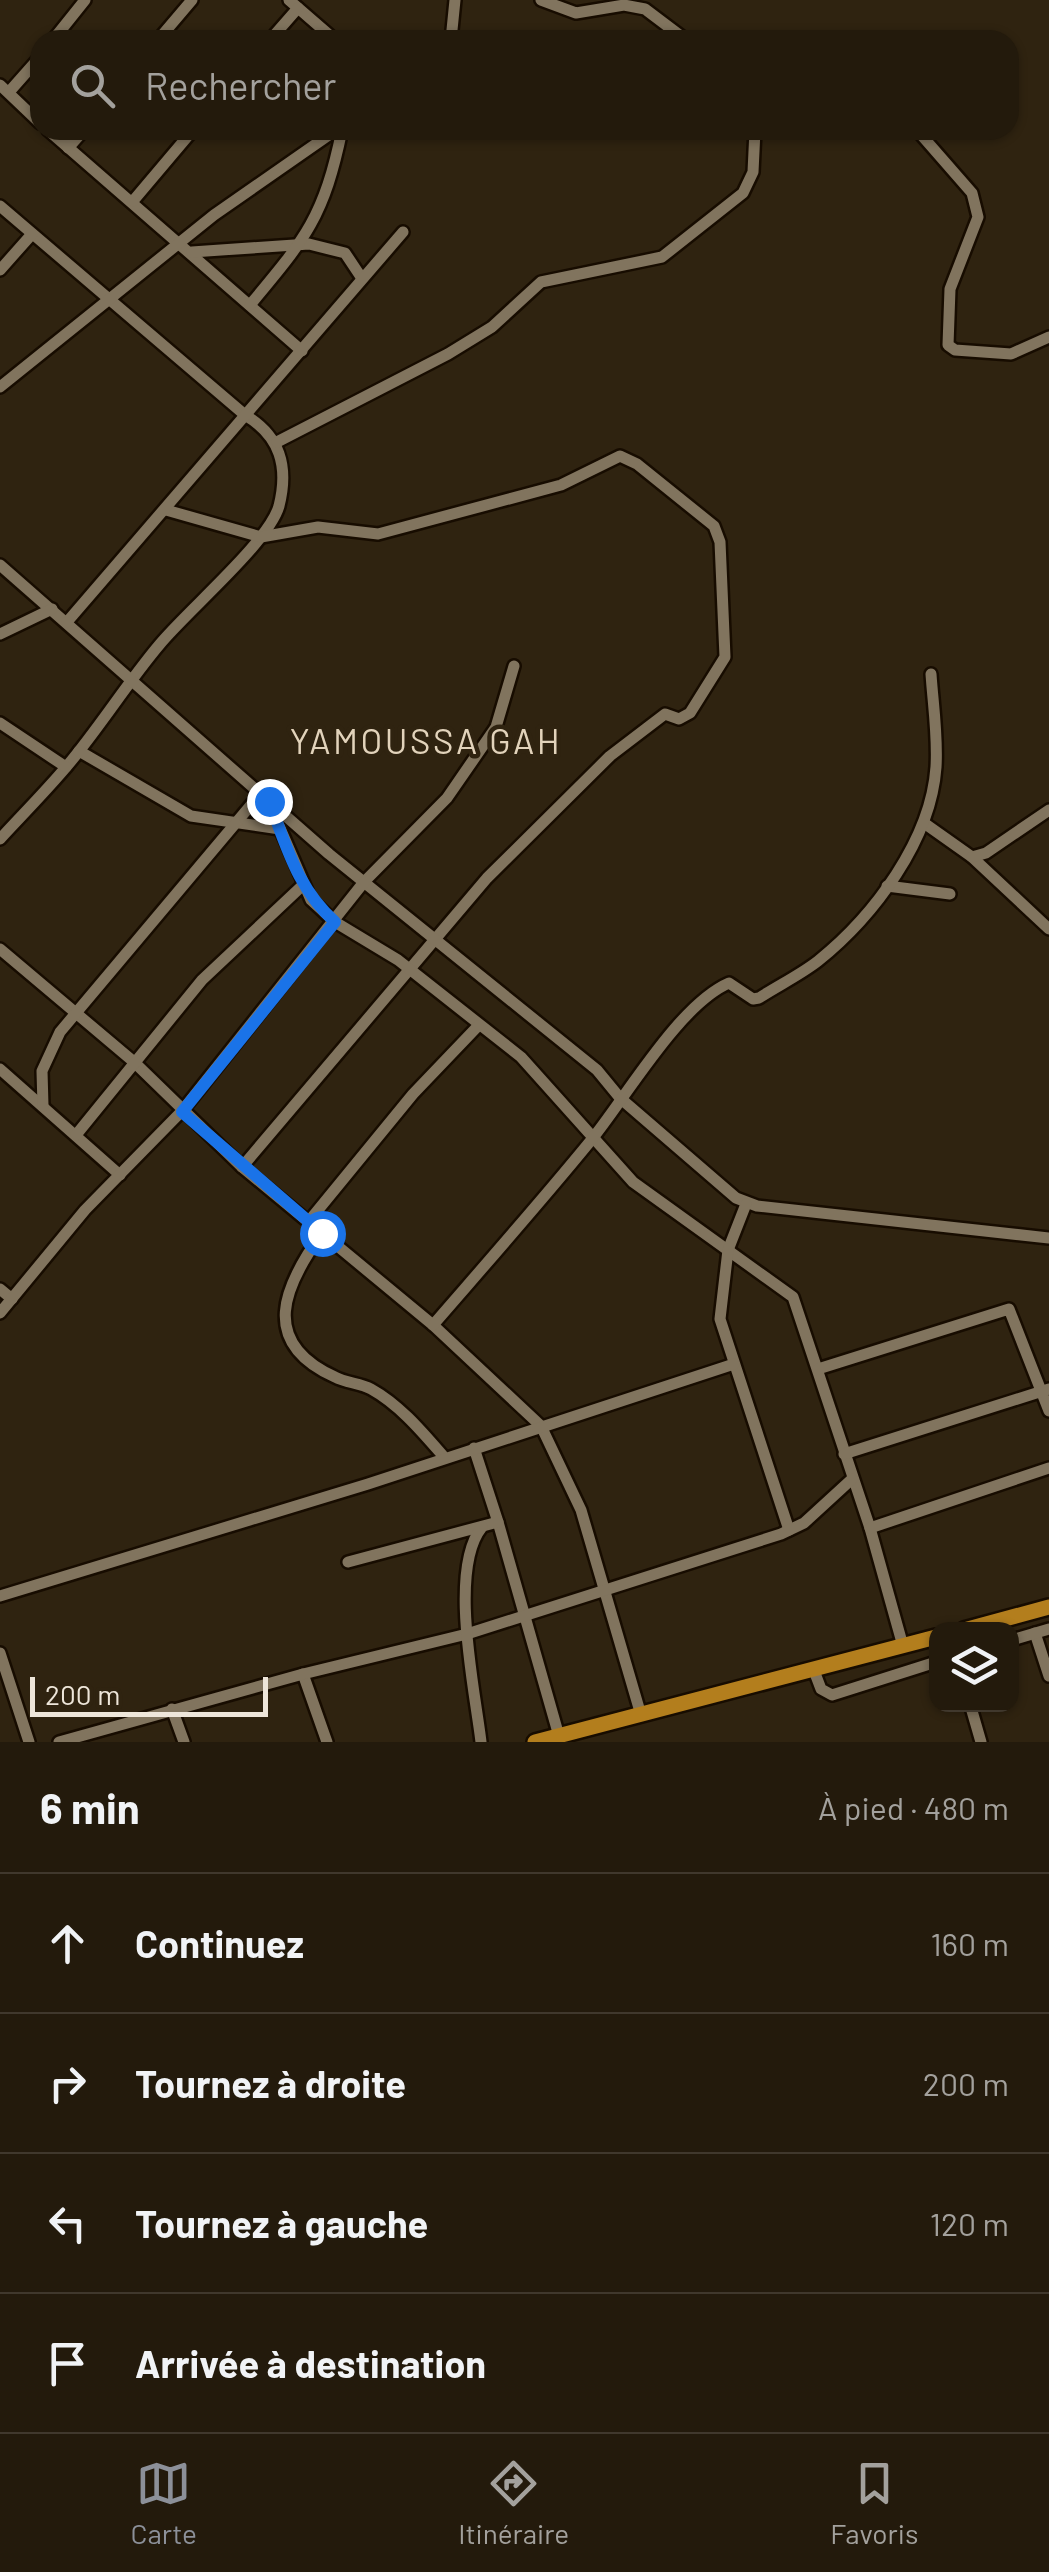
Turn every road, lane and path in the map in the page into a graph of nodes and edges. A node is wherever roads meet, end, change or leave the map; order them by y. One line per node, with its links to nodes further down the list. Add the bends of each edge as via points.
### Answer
1 (85, 0): 6 (street)
2 (192, 0): 7 (street)
3 (455, 0): 10 (street)
4 (541, 0): 11 (street, via 576,14 645,9)
5 (293, 4): 8 (street); 9 (street)
6 (61, 30)
7 (166, 30)
8 (276, 30)
9 (324, 30)
10 (452, 30)
11 (673, 30)
12 (30, 66): 13 (street)
13 (4, 89): 14 (street)
14 (30, 114)
15 (59, 140): 22 (street)
16 (75, 140): 22 (street)
17 (184, 140): 23 (street)
18 (325, 140): 27 (street)
19 (337, 140): 28 (street, via 328,192)
20 (755, 140): 38 (street, via 754,172 743,193 662,257 542,282 448,354)
21 (926, 140): 34 (street, via 972,193 978,217 950,289 948,345 1011,354)
22 (68, 148): 23 (street)
23 (132, 201): 27 (street)
24 (0, 206): 26 (street)
25 (403, 232): 31 (street)
26 (32, 234): 30 (street); 32 (street)
27 (180, 242): 29 (street); 32 (street)
28 (300, 245): 29 (street); 31 (street, via 344,253); 33 (street)
29 (192, 252): 33 (street)
30 (0, 270)
31 (362, 277): 35 (street)
32 (108, 300): 36 (street); 37 (street)
33 (250, 305): 35 (street)
34 (1049, 338)
35 (302, 352): 37 (street)
36 (0, 387)
37 (245, 415): 38 (street); 39 (street)
38 (278, 442): 40 (street, via 278,510)
39 (166, 510): 40 (street); 43 (street)
40 (261, 536): 47 (street); 64 (street, via 318,527 378,534 561,486 620,456 714,526 725,657 690,713 679,719 664,714 610,756)
41 (0, 564): 42 (street)
42 (52, 610): 43 (street); 44 (street)
43 (67, 622): 47 (street)
44 (0, 634)
45 (514, 666): 58 (street, via 496,727 474,762)
46 (930, 674): 54 (street, via 936,768)
47 (134, 678): 49 (street); 51 (street)
48 (0, 723): 50 (street)
49 (79, 750): 50 (street); 53 (street, via 191,816)
50 (66, 767): 56 (street)
51 (265, 797): 53 (street); 55 (street); 58 (street)
52 (1049, 810): 57 (street)
53 (238, 823): 55 (street); 67 (street)
54 (924, 823): 57 (street); 60 (street)
55 (280, 830): 59 (street)
56 (0, 839)
57 (972, 857): 63 (street)
58 (364, 882): 62 (street); 64 (street)
59 (302, 886): 62 (street); 69 (street, via 238,942)
60 (887, 886): 61 (street); 71 (street, via 818,961 759,998 729,983 720,987)
61 (950, 894)
62 (335, 922): 66 (street); 73 (street)
63 (1049, 930)
64 (436, 940): 66 (street); 71 (street, via 596,1070)
65 (0, 949): 67 (street)
66 (411, 971): 68 (street); 76 (street)
67 (75, 1016): 69 (street); 72 (street, via 48,1052)
68 (478, 1026): 75 (street, via 532,1066); 79 (street)
69 (134, 1062): 73 (street); 74 (street)
70 (0, 1070): 72 (street)
71 (620, 1098): 75 (street); 78 (street)
72 (43, 1106): 74 (street)
73 (182, 1112): 76 (street); 77 (street)
74 (76, 1135): 77 (street)
75 (592, 1140): 82 (street, via 633,1182); 86 (street)
76 (242, 1166): 79 (street)
77 (120, 1175): 84 (street)
78 (746, 1204): 81 (street); 82 (street)
79 (310, 1221): 80 (street)
80 (322, 1233): 86 (street); 94 (street, via 286,1292 284,1323 292,1342 333,1377 370,1388 394,1405)
81 (1049, 1238)
82 (728, 1250): 87 (street, via 720,1319); 88 (street, via 794,1297)
83 (0, 1289): 84 (street)
84 (12, 1299): 85 (street)
85 (0, 1313)
86 (433, 1326): 91 (street)
87 (734, 1364): 91 (street); 100 (street)
88 (818, 1369): 89 (street, via 1002,1308 1016,1318); 93 (street)
89 (1046, 1390): 90 (street); 93 (street)
90 (1049, 1411)
91 (540, 1426): 92 (street); 102 (street, via 572,1486)
92 (474, 1448): 94 (street); 97 (street)
93 (844, 1454): 96 (street)
94 (444, 1457): 103 (street)
95 (1049, 1468): 99 (street)
96 (852, 1479): 99 (street); 100 (street)
97 (498, 1522): 98 (street); 105 (street)
98 (482, 1528): 101 (street); 109 (street, via 468,1558)
99 (870, 1528): 112 (street)
100 (789, 1530): 102 (street)
101 (348, 1562)
102 (608, 1591): 105 (street); 120 (street)
103 (0, 1596)
104 (1049, 1607): 106 (highway)
105 (526, 1614): 109 (street); 121 (street)
106 (994, 1622)
107 (1049, 1628): 108 (street)
108 (1035, 1633): 110 (street); 117 (street)
109 (468, 1634): 116 (street); 126 (street)
110 (1019, 1638)
111 (929, 1639): 112 (highway)
112 (903, 1646): 115 (highway)
113 (0, 1653): 122 (street)
114 (929, 1664): 115 (street, via 832,1695 820,1688)
115 (813, 1668): 120 (highway)
116 (303, 1674): 118 (street); 125 (street)
117 (1049, 1676)
118 (172, 1709): 123 (street); 124 (street)
119 (972, 1712): 128 (street)
120 (641, 1715): 121 (highway)
121 (559, 1736): 127 (highway)
122 (29, 1742)
123 (59, 1742)
124 (184, 1742)
125 (327, 1742)
126 (481, 1742)
127 (535, 1742)
128 (981, 1742)

